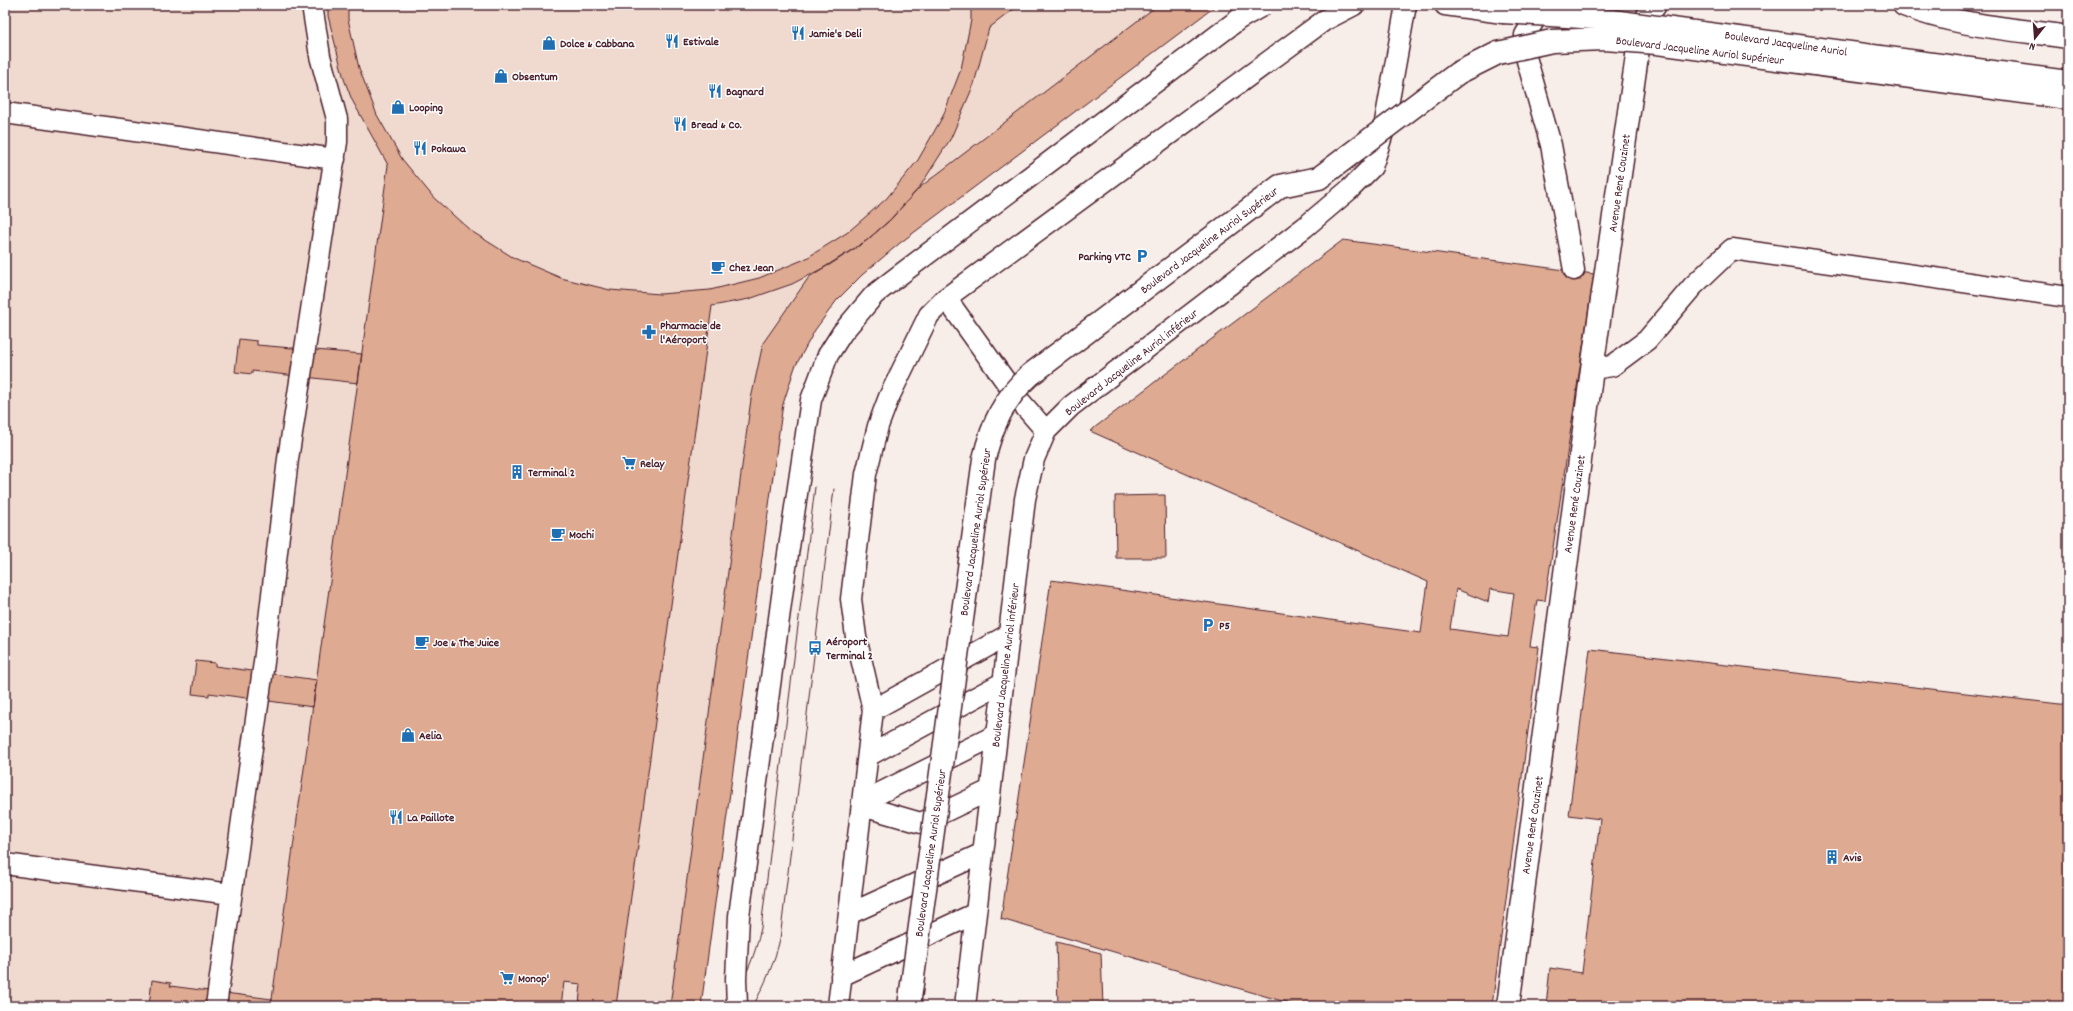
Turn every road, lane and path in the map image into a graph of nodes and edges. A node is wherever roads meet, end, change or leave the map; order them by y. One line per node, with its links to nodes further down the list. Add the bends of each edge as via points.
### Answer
1 (312, 5): 13 (lane, via 320,56 337,119)
2 (1264, 5): 33 (lane, bridge, via 1233,24 886,285 874,295 842,333 828,355 811,400 784,582 739,916)
3 (1354, 5): 16 (lane, via 1319,25)
4 (1406, 5): 18 (lane, Boulevard Jacqueline Auriol inférieur, via 1383,133 1372,167 1305,227 1071,406)
5 (1445, 5): 10 (lane, Boulevard Jacqueline Auriol, bridge, via 1503,13 1612,20)
6 (1544, 5): 14 (lane, via 1525,35 1524,50 1551,145)
7 (1655, 5): 17 (main road, Avenue René Couzinet, via 1648,15 1638,49)
8 (1904, 5): 9 (main road, via 1954,20)
9 (2068, 37)
10 (2068, 80)
11 (2068, 98): 35 (main road, Boulevard Jacqueline Auriol Supérieur, bridge, via 1657,43 1574,39 1515,48 1484,59 1458,73 1319,178 1280,186 1030,375 1019,385 999,413 990,434 984,459)
12 (5, 113): 13 (lane)
13 (335, 159): 28 (lane, via 288,459 264,662)
14 (1574, 270)
15 (2068, 296): 17 (lane, via 1732,248 1693,286 1647,340 1612,366)
16 (946, 298): 18 (lane, via 1019,400); 21 (lane, via 929,315 889,397 878,426 866,474 851,599 856,637)
17 (1592, 369): 37 (main road, Avenue René Couzinet)
18 (1046, 431): 19 (lane, Boulevard Jacqueline Auriol inférieur, via 1034,459 1025,499)
19 (1008, 636): 20 (lane, Boulevard Jacqueline Auriol inférieur); 21 (lane)
20 (1002, 683): 22 (lane, Boulevard Jacqueline Auriol inférieur); 23 (lane)
21 (873, 710): 23 (lane)
22 (996, 735): 24 (lane, Boulevard Jacqueline Auriol inférieur); 25 (lane)
23 (868, 756): 25 (lane)
24 (990, 790): 25 (lane, via 921,824); 26 (lane, Boulevard Jacqueline Auriol inférieur)
25 (862, 804): 30 (lane)
26 (982, 853): 29 (lane, Boulevard Jacqueline Auriol inférieur); 30 (lane)
27 (5, 864): 28 (lane)
28 (231, 894): 32 (lane)
29 (976, 913): 31 (lane); 36 (lane, Boulevard Jacqueline Auriol inférieur)
30 (849, 914): 31 (lane)
31 (841, 976): 34 (lane)
32 (216, 1006)
33 (737, 1006)
34 (838, 1006)
35 (909, 1006)
36 (964, 1006)
37 (1508, 1006)

